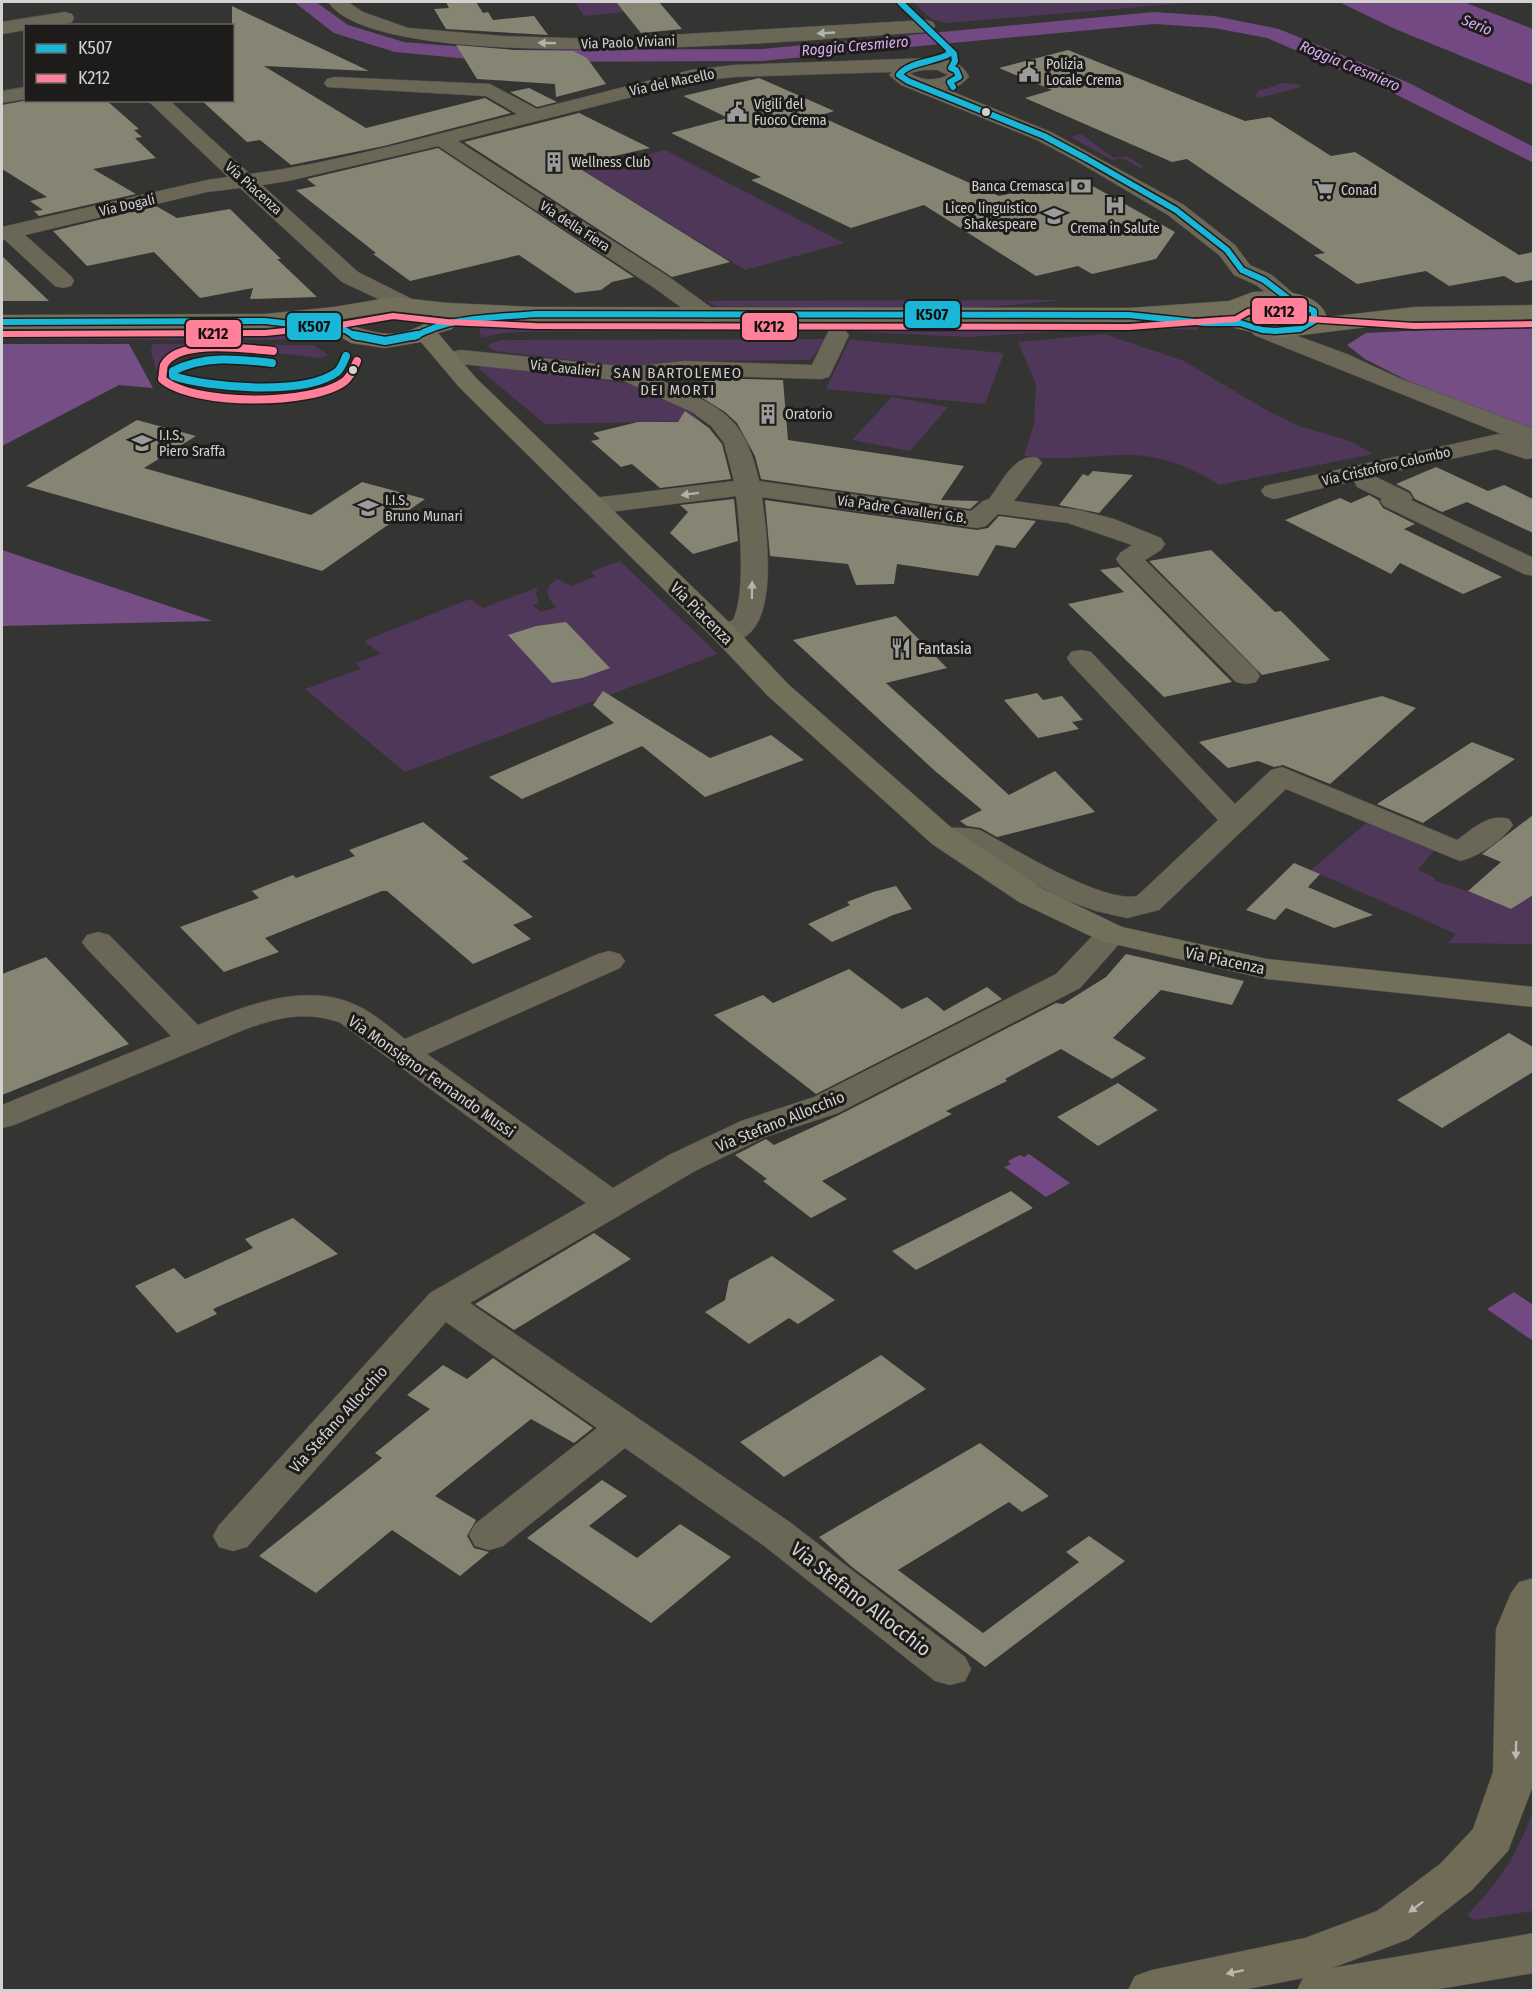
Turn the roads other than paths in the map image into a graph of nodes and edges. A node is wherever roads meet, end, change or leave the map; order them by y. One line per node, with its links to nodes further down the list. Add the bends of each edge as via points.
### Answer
1 (47, 2): 4 (street)
2 (337, 2): 7 (street, Via Paolo Viviani, one-way to 2, via 600,45 504,42 406,33 356,16)
3 (900, 2): 7 (street)
4 (69, 22): 5 (street)
5 (47, 24)
6 (24, 26): 8 (street)
7 (926, 26): 9 (street)
8 (2, 28)
9 (950, 67): 10 (street, via 924,85); 10 (street, via 949,54); 15 (street)
10 (912, 71): 15 (street); 16 (street, Via del Macello, via 849,67 691,76)
11 (334, 83): 16 (street, via 490,90)
12 (24, 93): 13 (street)
13 (2, 97)
14 (159, 102): 18 (street, Via Piacenza)
15 (968, 105): 20 (street, via 1044,136 1176,210 1227,250)
16 (534, 115): 17 (street, Via del Macello)
17 (441, 139): 18 (street, Via del Macello); 29 (street, Via della Fiera)
18 (247, 181): 19 (street, Via Dogali, via 207,186); 21 (street, Via Piacenza)
19 (5, 233): 22 (street, Via Dogali)
20 (1242, 270): 27 (street); 28 (street, via 1264,279)
21 (350, 277): 23 (street, Via Piacenza); 24 (street, Via Piacenza, via 363,301)
22 (63, 281)
23 (411, 306): 24 (main road, via 381,305); 26 (main road); 33 (main road, Via Piacenza, via 432,314 434,321)
24 (357, 310): 30 (main road); 32 (main road, via 344,320)
25 (1533, 312): 28 (main road)
26 (535, 314): 29 (main road); 33 (main road, via 461,320)
27 (1245, 315): 28 (main road, via 1288,331); 28 (main road, via 1265,297); 29 (main road, via 1205,322 1129,315); 37 (street)
28 (1303, 315): 37 (street)
29 (708, 316)
30 (264, 321): 31 (main road); 32 (main road)
31 (2, 322)
32 (345, 330): 35 (main road, via 359,338)
33 (429, 330): 35 (main road, via 407,339); 36 (main road, Via Piacenza)
34 (837, 334): 38 (street, Via Cavalieri, via 821,372 685,368)
35 (385, 341): 39 (main road, Via Piacenza, via 415,351)
36 (448, 359): 38 (street, Via Cavalieri, via 461,357); 39 (main road, Via Piacenza)
37 (1340, 359): 40 (street)
38 (630, 374): 45 (street, via 718,419 735,442)
39 (467, 382): 47 (main road, Via Piacenza)
40 (1502, 434): 41 (street); 42 (street); 46 (street, Via Cristoforo Colombo)
41 (1533, 438)
42 (1533, 456)
43 (1029, 463): 48 (street)
44 (1366, 482): 49 (street, via 1400,498 1393,501)
45 (748, 486): 47 (street, Via Padre Cavalleri G.B., one-way to 47); 48 (street, Via Padre Cavalleri G.B., via 977,520); 50 (street, one-way to 45, via 747,623 752,601 753,540)
46 (1274, 491)
47 (594, 506): 50 (main road, Via Piacenza)
48 (997, 506): 52 (street, via 1070,515 1152,544 1129,559)
49 (1533, 568)
50 (725, 634): 55 (main road, Via Piacenza, via 778,690)
51 (1081, 658): 53 (street)
52 (1246, 676)
53 (1235, 821): 54 (street, via 1282,776 1460,852); 55 (street, via 1148,903 1127,908 1074,892 969,837)
54 (1498, 825)
55 (943, 837): 56 (main road, Via Piacenza, via 1030,895)
56 (1112, 934): 59 (main road, Via Piacenza, via 1267,969); 63 (street, Via Stefano Allocchio, via 1068,981 826,1105 753,1130 682,1163)
57 (98, 942): 60 (street)
58 (609, 961): 61 (street)
59 (1533, 997)
60 (193, 1039): 61 (street, Via Monsignor Fernando Mussi, via 275,1008 320,1005 351,1016); 62 (street, Via Monsignor Fernando Mussi)
61 (401, 1053): 63 (street, Via Monsignor Fernando Mussi)
62 (2, 1117)
63 (612, 1204): 64 (street, Via Stefano Allocchio)
64 (443, 1302): 65 (street, Via Stefano Allocchio); 67 (street, Via Stefano Allocchio)
65 (624, 1428): 66 (street); 69 (street, Via Stefano Allocchio, via 777,1534)
66 (489, 1535)
67 (233, 1536)
68 (1533, 1593): 70 (highway, via 1517,1629)
69 (950, 1669)
70 (1525, 1686): 73 (highway, one-way to 73, via 1515,1772 1492,1838 1456,1877 1393,1925 1307,1957)
71 (1533, 1953): 72 (highway)
72 (1407, 1974): 74 (highway); 75 (highway)
73 (1152, 1990)
74 (1321, 1990)
75 (1354, 1990)

